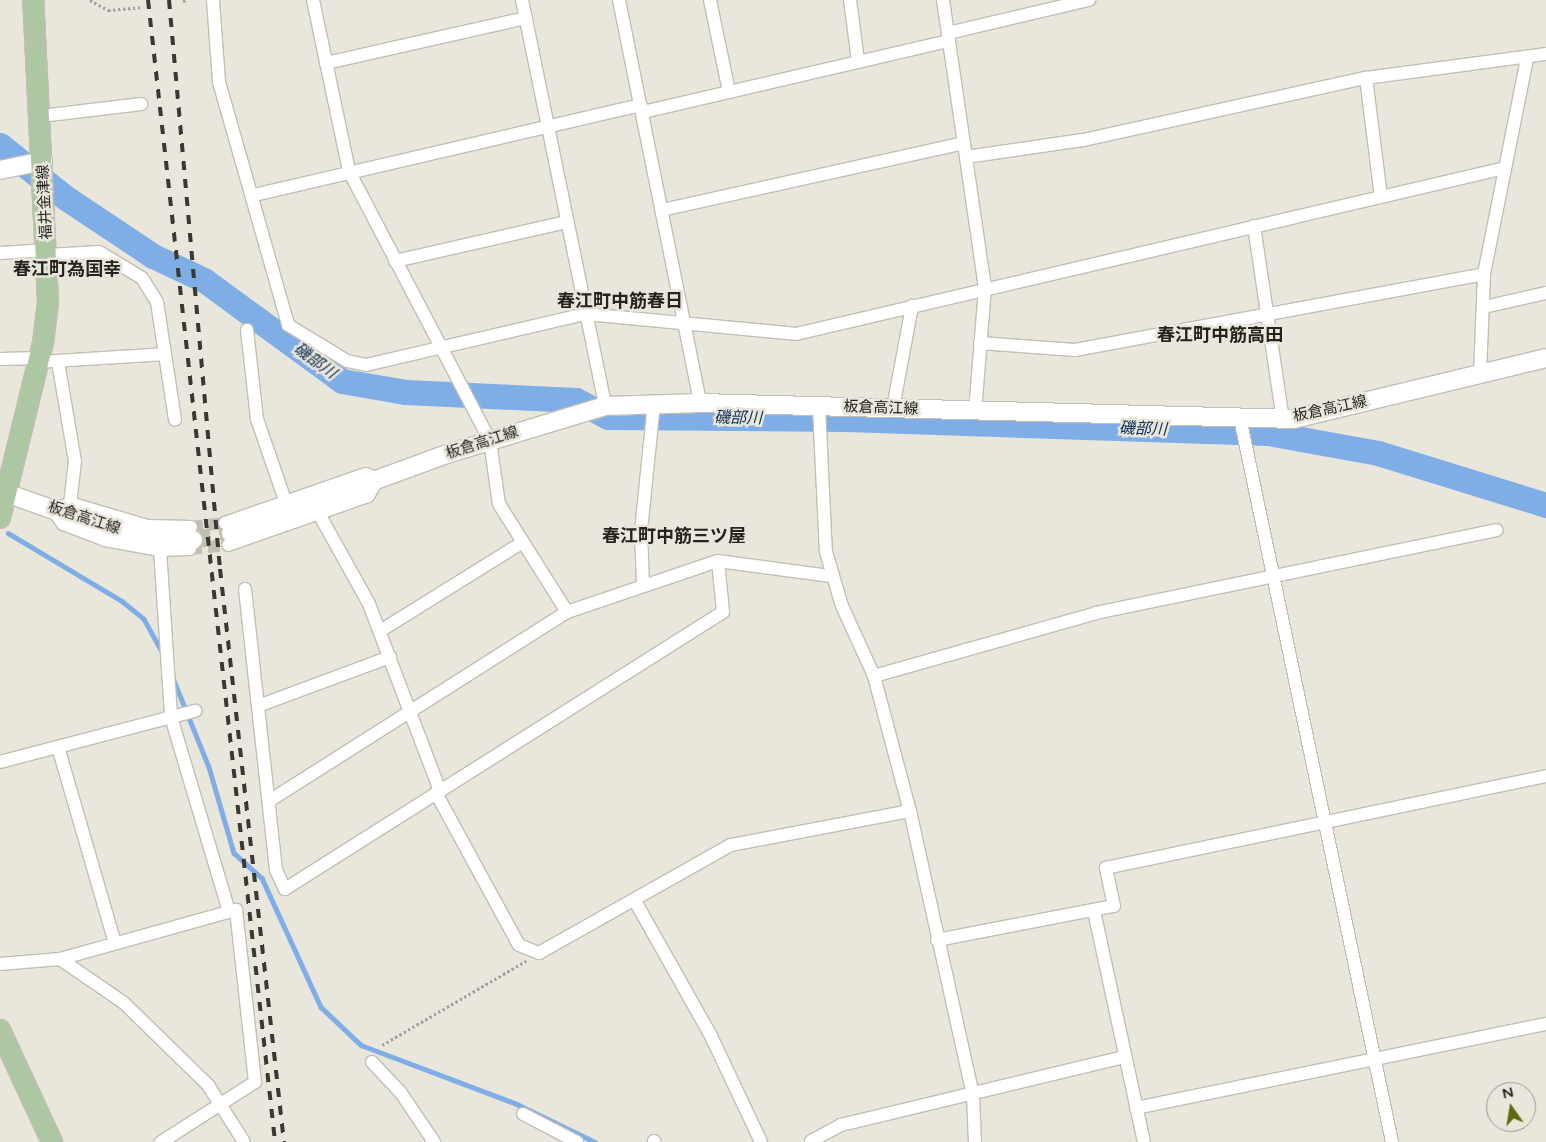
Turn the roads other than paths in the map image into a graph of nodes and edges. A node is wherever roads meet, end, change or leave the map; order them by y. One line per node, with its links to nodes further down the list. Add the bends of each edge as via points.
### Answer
1 (33, 0): 20 (main road, 福井金津線)
2 (213, 0): 28 (street, via 219,82)
3 (313, 0): 15 (street)
4 (522, 0): 10 (street)
5 (620, 0): 19 (street)
6 (710, 0): 17 (street)
7 (850, 0): 14 (street)
8 (943, 0): 11 (street)
9 (1088, 0): 11 (street)
10 (526, 18): 15 (street); 21 (street)
11 (948, 37): 14 (street); 22 (street)
12 (1546, 54): 13 (street)
13 (1528, 59): 16 (street); 25 (street)
14 (858, 61): 17 (street)
15 (326, 63): 27 (street)
16 (1366, 78): 24 (street, via 1083,140); 29 (street)
17 (729, 92): 19 (street)
18 (141, 104): 20 (street)
19 (642, 108): 21 (street); 30 (street)
20 (41, 116): 23 (main road, 福井金津線)
21 (547, 125): 27 (street); 31 (street)
22 (964, 143): 24 (street); 30 (street)
23 (43, 152): 26 (main road); 33 (main road, 福井金津線)
24 (966, 157): 37 (street)
25 (1505, 168): 29 (street); 36 (street)
26 (0, 170)
27 (349, 171): 28 (street); 35 (street)
28 (254, 195): 46 (street, via 288,325 347,360 366,365)
29 (1381, 196): 32 (street)
30 (662, 210): 43 (street)
31 (567, 222): 35 (street); 41 (street)
32 (1254, 226): 37 (street); 42 (street)
33 (48, 252): 34 (street); 47 (street, via 99,252 142,278 157,302); 50 (main road, 福井金津線)
34 (0, 253)
35 (395, 261): 46 (street)
36 (1484, 274): 40 (street); 42 (street)
37 (985, 288): 39 (street); 45 (street)
38 (1546, 292): 40 (street)
39 (912, 306): 43 (street, via 796,334); 56 (street)
40 (1484, 307): 51 (street)
41 (586, 314): 43 (street); 46 (street); 54 (street)
42 (1268, 314): 45 (street, via 1075,350); 59 (street)
43 (684, 324): 53 (street)
44 (247, 330): 64 (street, via 255,372 257,419)
45 (980, 343): 57 (street)
46 (441, 345): 61 (street)
47 (165, 354): 50 (street); 60 (street)
48 (1546, 358): 51 (main road, 板倉高江線)
49 (0, 359): 50 (street)
50 (46, 361): 63 (main road, 福井金津線); 65 (street, via 75,461)
51 (1480, 374): 59 (main road, 板倉高江線)
52 (654, 402): 53 (main road, 板倉高江線); 54 (main road, 板倉高江線); 76 (street, via 641,531)
53 (700, 403): 55 (main road, 板倉高江線)
54 (605, 406): 61 (main road, 板倉高江線)
55 (819, 406): 56 (main road, 板倉高江線); 74 (street, via 823,526)
56 (893, 408): 57 (main road, 板倉高江線)
57 (975, 411): 58 (main road, 板倉高江線)
58 (1240, 418): 59 (main road, 板倉高江線); 75 (street)
59 (1283, 419)
60 (175, 420)
61 (490, 441): 62 (main road, 板倉高江線); 71 (street, via 499,504)
62 (378, 479): 64 (street, via 366,474); 66 (street, via 368,496); 69 (main road, 板倉高江線)
63 (3, 492): 65 (main road, 板倉高江線); 67 (main road, 福井金津線)
64 (286, 503): 69 (street)
65 (61, 506): 70 (main road, 板倉高江線, via 130,533); 72 (street, via 63,524 128,546)
66 (319, 514): 69 (street); 79 (street, via 356,574)
67 (0, 518)
68 (1496, 530): 75 (street)
69 (228, 533)
70 (191, 539): 72 (street)
71 (523, 542): 78 (street); 79 (street)
72 (160, 550): 85 (street)
73 (718, 560): 74 (street); 76 (street); 89 (street, via 723,612)
74 (831, 576): 81 (street)
75 (1272, 578): 81 (street, via 1096,613); 92 (street)
76 (643, 585): 78 (street)
77 (245, 589): 82 (street)
78 (567, 612): 84 (street)
79 (380, 631): 80 (street)
80 (390, 657): 82 (street); 84 (street)
81 (874, 676): 91 (street)
82 (258, 706): 90 (street)
83 (195, 711): 85 (street)
84 (412, 711): 89 (street); 90 (street)
85 (171, 717): 86 (street); 95 (street)
86 (58, 747): 87 (street); 97 (street)
87 (0, 762)
88 (1546, 776): 92 (street)
89 (438, 792): 90 (street, via 285,889 276,870); 93 (street, via 519,944 539,953)
90 (268, 801)
91 (910, 811): 93 (street, via 731,845); 96 (street)
92 (1324, 821): 94 (street, via 1106,868 1114,906); 103 (street)
93 (635, 901): 114 (street, via 711,1036)
94 (1094, 911): 96 (street); 102 (street)
95 (229, 912): 97 (street); 106 (street, via 236,910 255,1082)
96 (937, 940): 105 (street)
97 (115, 943): 98 (street)
98 (60, 959): 99 (street); 106 (street, via 124,1003 208,1085)
99 (0, 964)
100 (1546, 1024): 103 (street)
101 (0, 1030): 109 (main road)
102 (1125, 1057): 105 (street); 107 (street)
103 (1375, 1061): 107 (street); 118 (street)
104 (372, 1062): 112 (street, via 401,1093)
105 (973, 1095): 115 (street, via 841,1125); 116 (street)
106 (223, 1107): 110 (street); 111 (street)
107 (1136, 1108): 117 (street)
108 (523, 1114): 113 (street)
109 (52, 1142)
110 (161, 1142)
111 (244, 1142)
112 (434, 1142)
113 (577, 1142)
114 (761, 1142)
115 (811, 1142)
116 (975, 1142)
117 (1144, 1142)
118 (1392, 1142)

